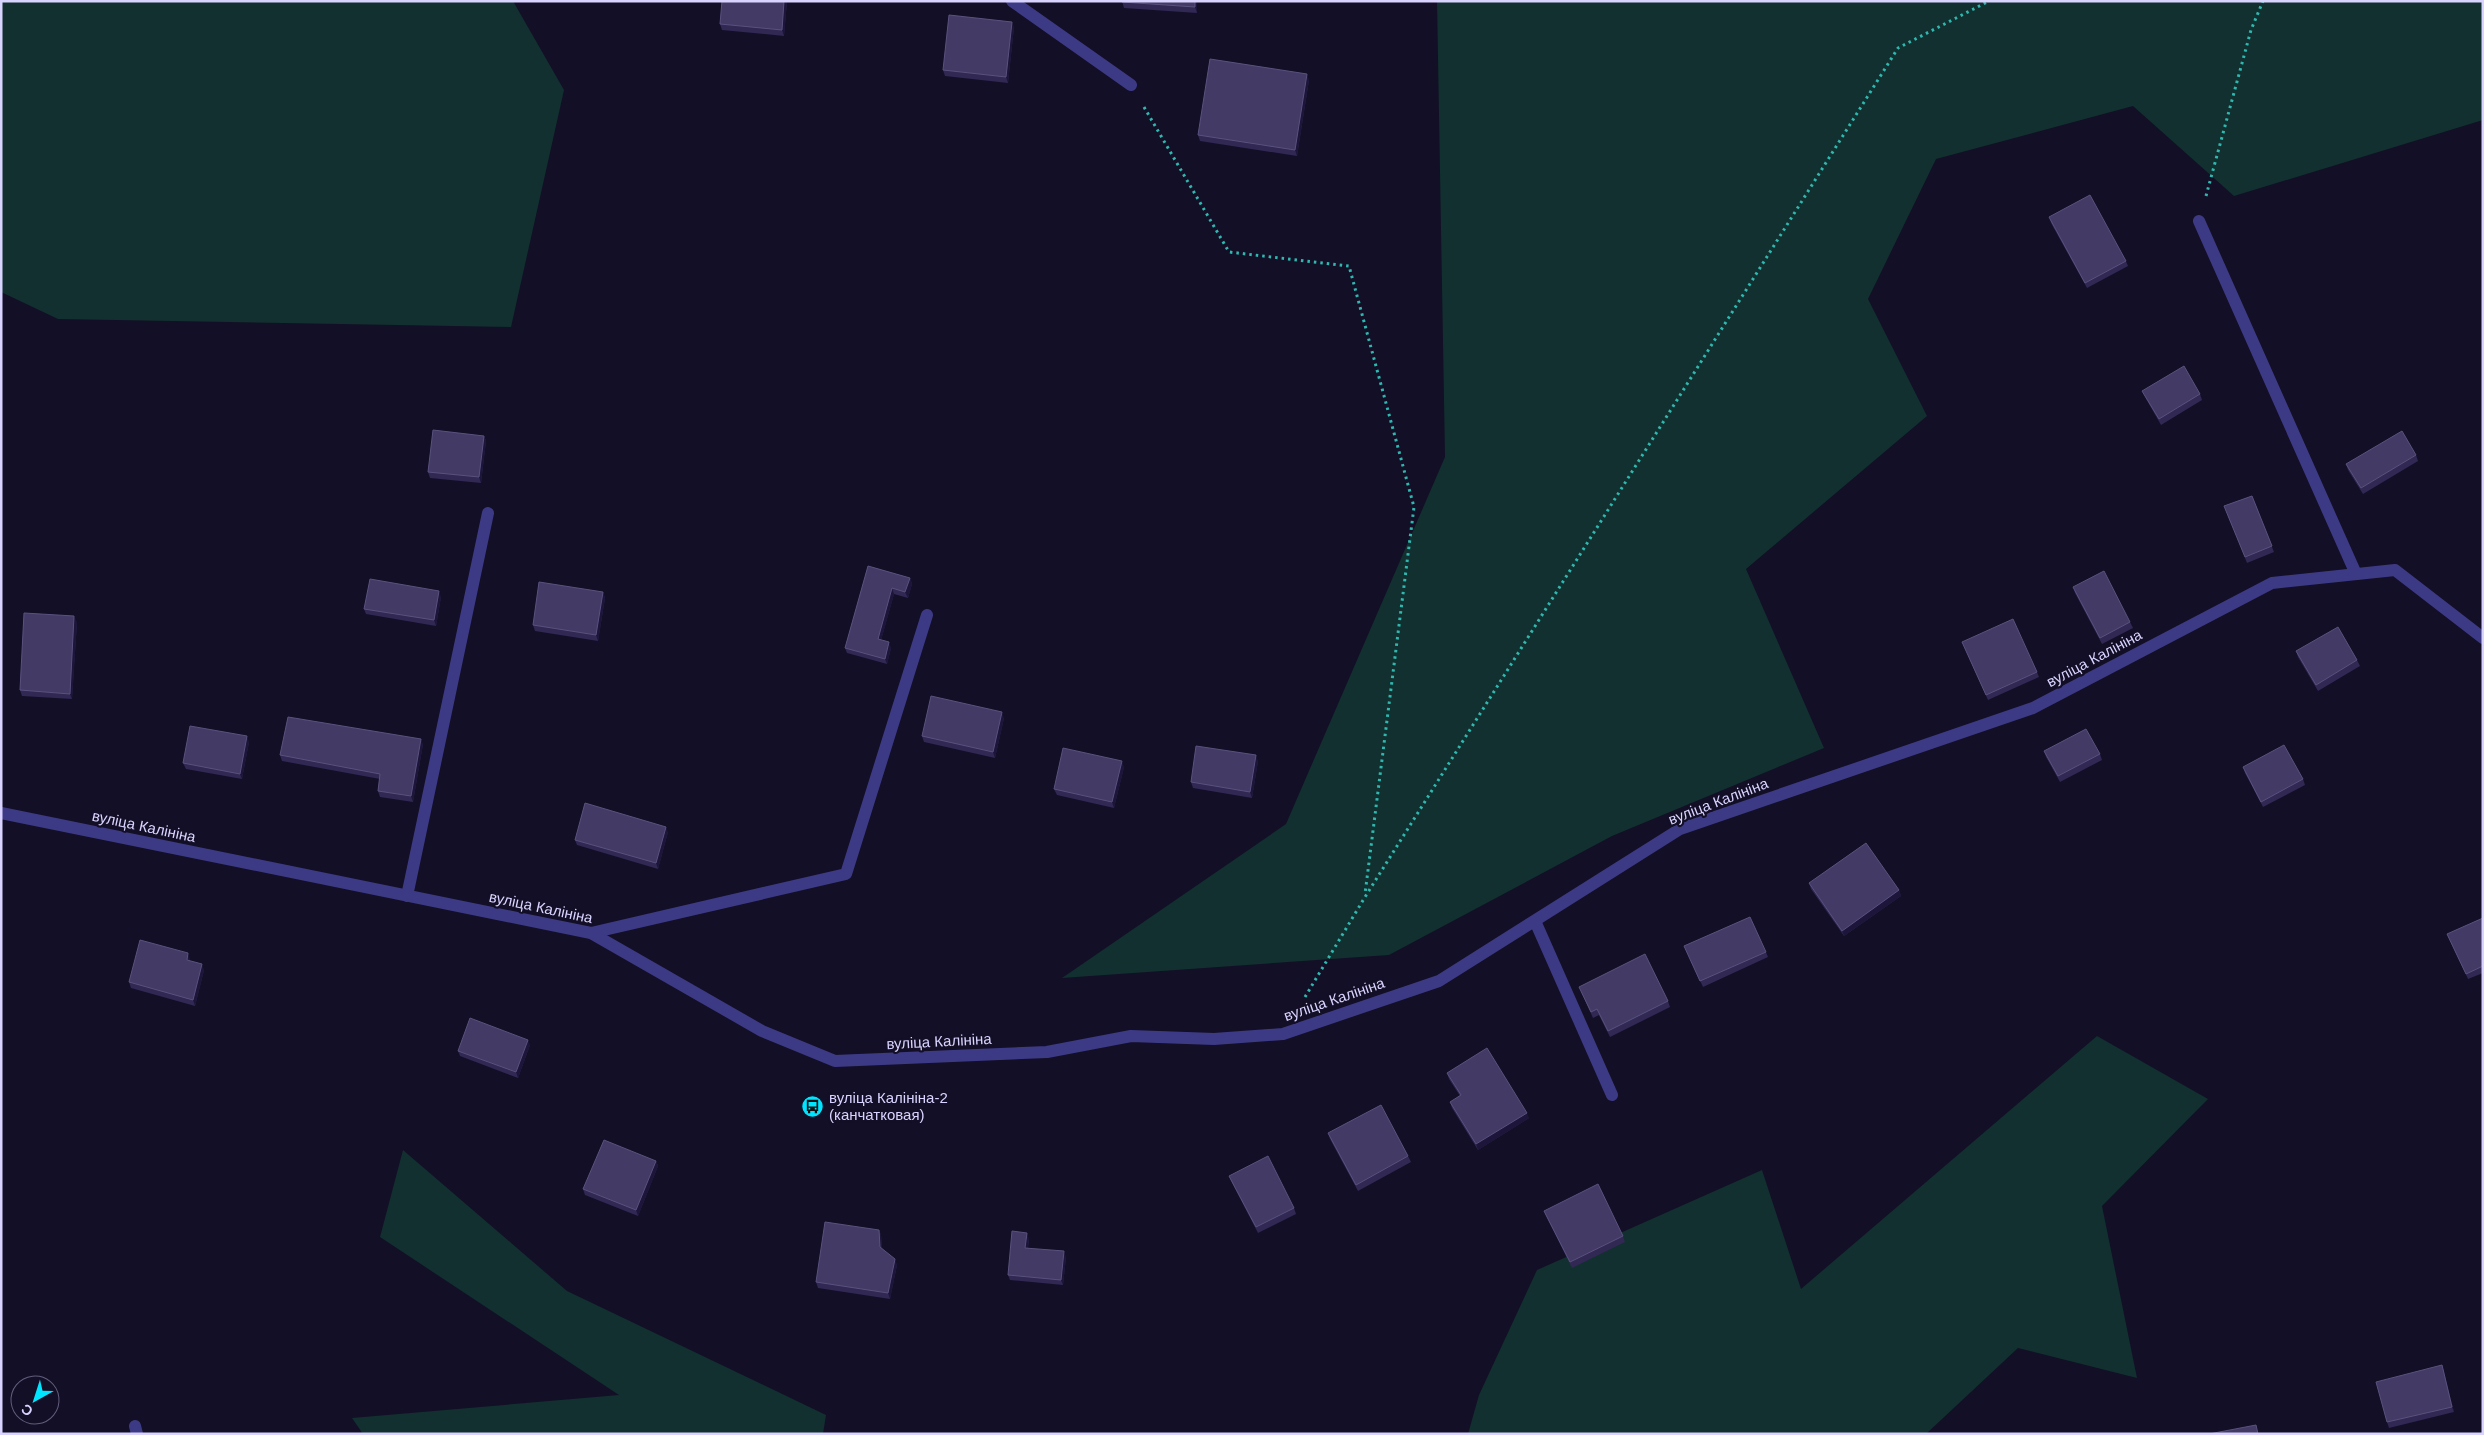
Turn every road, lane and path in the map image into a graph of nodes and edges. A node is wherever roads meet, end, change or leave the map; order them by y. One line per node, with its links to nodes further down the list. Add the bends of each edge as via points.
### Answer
1 (1012, 1): 4 (street)
2 (1989, 1): 12 (path, via 1898,48)
3 (2263, 1): 5 (path, via 2251,30)
4 (1131, 85): 12 (path, via 1229,252 1349,266 1414,508)
5 (2199, 221): 7 (street)
6 (488, 513): 11 (street)
7 (2356, 574): 9 (street, вуліца Калініна, via 2395,570); 13 (street, вуліца Калініна, via 2272,583 2033,708 1680,830)
8 (927, 615): 14 (street, via 846,874)
9 (2483, 638)
10 (1, 813): 11 (street, вуліца Калініна)
11 (407, 896): 14 (street, вуліца Калініна)
12 (1365, 897): 15 (path)
13 (1535, 921): 15 (street, вуліца Калініна, via 1440,980); 16 (street)
14 (591, 933): 15 (street, вуліца Калініна, via 762,1030 835,1062 1047,1052 1131,1036 1214,1039)
15 (1283, 1034)
16 (1612, 1095)

